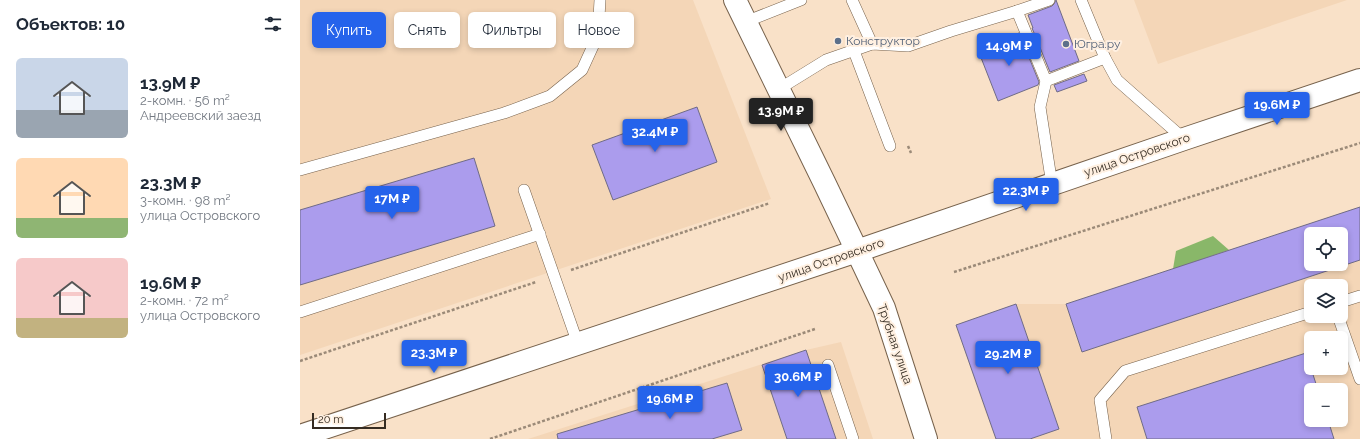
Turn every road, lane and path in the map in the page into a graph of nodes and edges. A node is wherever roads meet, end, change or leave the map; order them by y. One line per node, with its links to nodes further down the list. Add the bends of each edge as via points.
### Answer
1 (600, 0): 18 (lane, via 598,34 582,70 550,96 504,113)
2 (735, 0): 8 (main road, Трубная улица)
3 (801, 0): 8 (lane)
4 (852, 0): 9 (lane)
5 (1049, 0): 7 (lane)
6 (1081, 0): 11 (lane)
7 (1017, 11): 9 (lane, via 908,46); 13 (lane)
8 (745, 22): 14 (main road, Трубная улица)
9 (872, 44): 10 (lane)
10 (854, 51): 14 (lane, via 826,60); 17 (lane)
11 (1105, 58): 13 (lane); 15 (lane, via 1117,80)
12 (1360, 80): 15 (main road, улица Островского)
13 (1046, 81): 19 (lane, via 1040,107)
14 (779, 89): 22 (main road, Трубная улица)
15 (1184, 139): 19 (main road, улица Островского)
16 (1360, 143): 23 (path)
17 (890, 146)
18 (300, 170)
19 (1052, 185): 22 (main road, улица Островского)
20 (524, 190): 21 (lane)
21 (540, 234): 26 (lane); 30 (lane)
22 (857, 251): 30 (main road, улица Островского); 36 (main road, Трубная улица, via 884,308)
23 (954, 272)
24 (1360, 296): 25 (lane)
25 (1348, 300)
26 (300, 312)
27 (1304, 314): 37 (lane, via 1124,370 1100,400)
28 (1340, 323): 32 (lane)
29 (815, 330): 34 (path)
30 (578, 344): 33 (main road, улица Островского)
31 (828, 365): 35 (lane)
32 (1360, 378)
33 (300, 436)
34 (490, 439)
35 (853, 439)
36 (926, 439)
37 (1106, 439)

